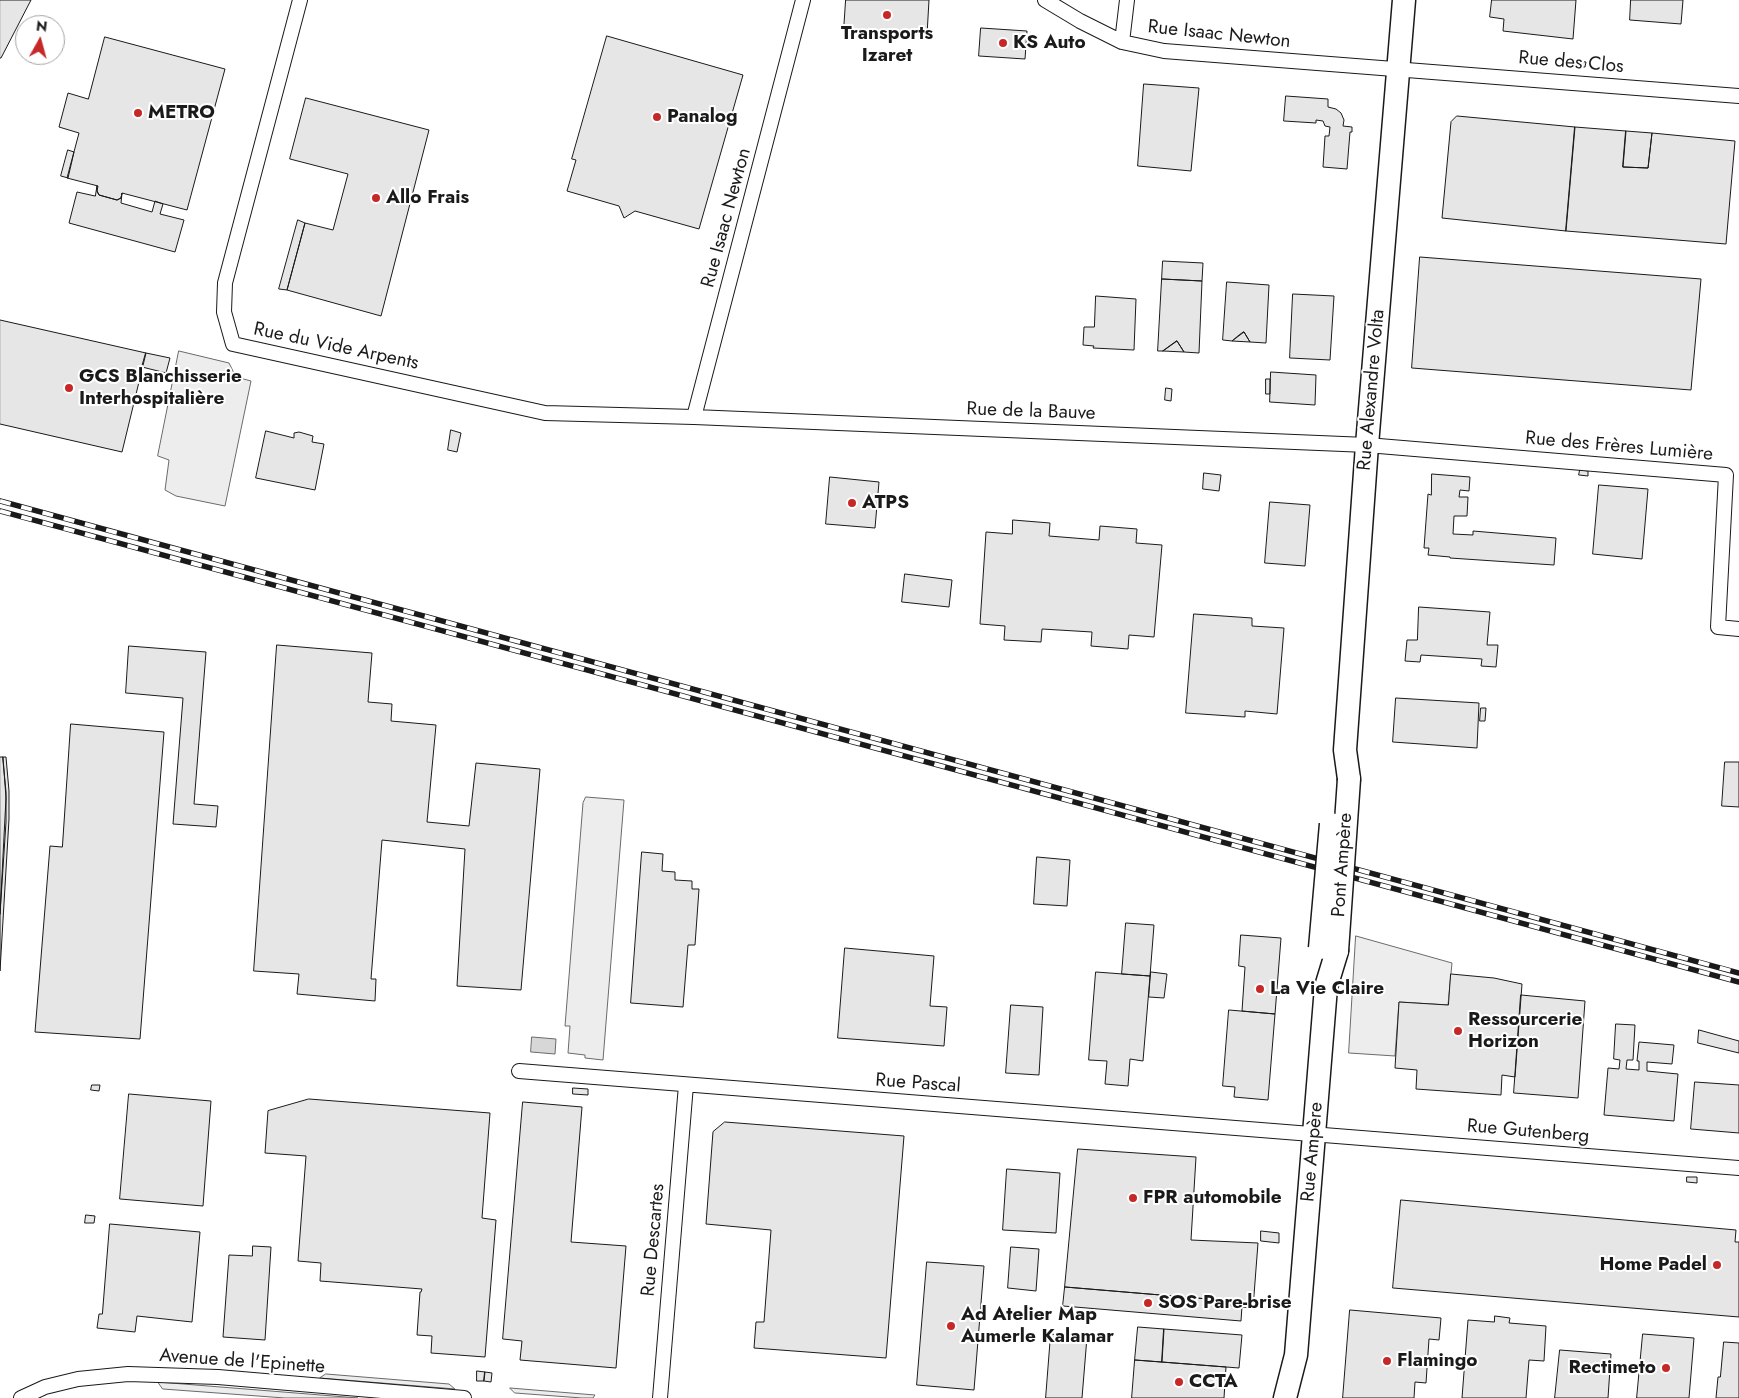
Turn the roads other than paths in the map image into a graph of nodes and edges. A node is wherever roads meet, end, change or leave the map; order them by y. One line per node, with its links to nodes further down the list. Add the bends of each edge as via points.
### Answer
1 (300, 0): 9 (street, Rue du Vide Arpents, via 225,283 224,312 233,344 545,413)
2 (803, 0): 9 (street, Rue Isaac Newton)
3 (1046, 0): 6 (street, Rue Isaac Newton)
4 (1127, 0): 6 (street)
5 (1404, 0): 7 (main road, Rue Alexandre Volta)
6 (1122, 42): 7 (street, Rue Isaac Newton, via 1164,51)
7 (1400, 70): 8 (street, Rue des Clos); 10 (main road, Rue Alexandre Volta)
8 (1739, 96)
9 (694, 417): 10 (street, Rue de la Bauve)
10 (1367, 445): 11 (street, Rue des Frères Lumière, via 1726,475 1718,627); 12 (main road, Rue Alexandre Volta)
11 (1739, 629)
12 (1342, 778): 13 (main road, Pont Ampère, bridge)
13 (1329, 950): 16 (main road, Rue Ampère)
14 (519, 1071): 15 (street, Rue Pascal)
15 (686, 1085): 16 (street, Rue Pascal); 21 (street, Rue Descartes)
16 (1314, 1134): 17 (street, Rue Gutenberg); 18 (main road, Rue Ampère)
17 (1739, 1168)
18 (1296, 1355): 22 (main road, Rue Ampère); 23 (main road, Rue Ampère)
19 (21, 1398): 20 (street, Avenue de l'Epinette, via 45,1387 78,1379 128,1374 218,1377)
20 (464, 1398)
21 (660, 1398)
22 (1285, 1398)
23 (1302, 1398)

